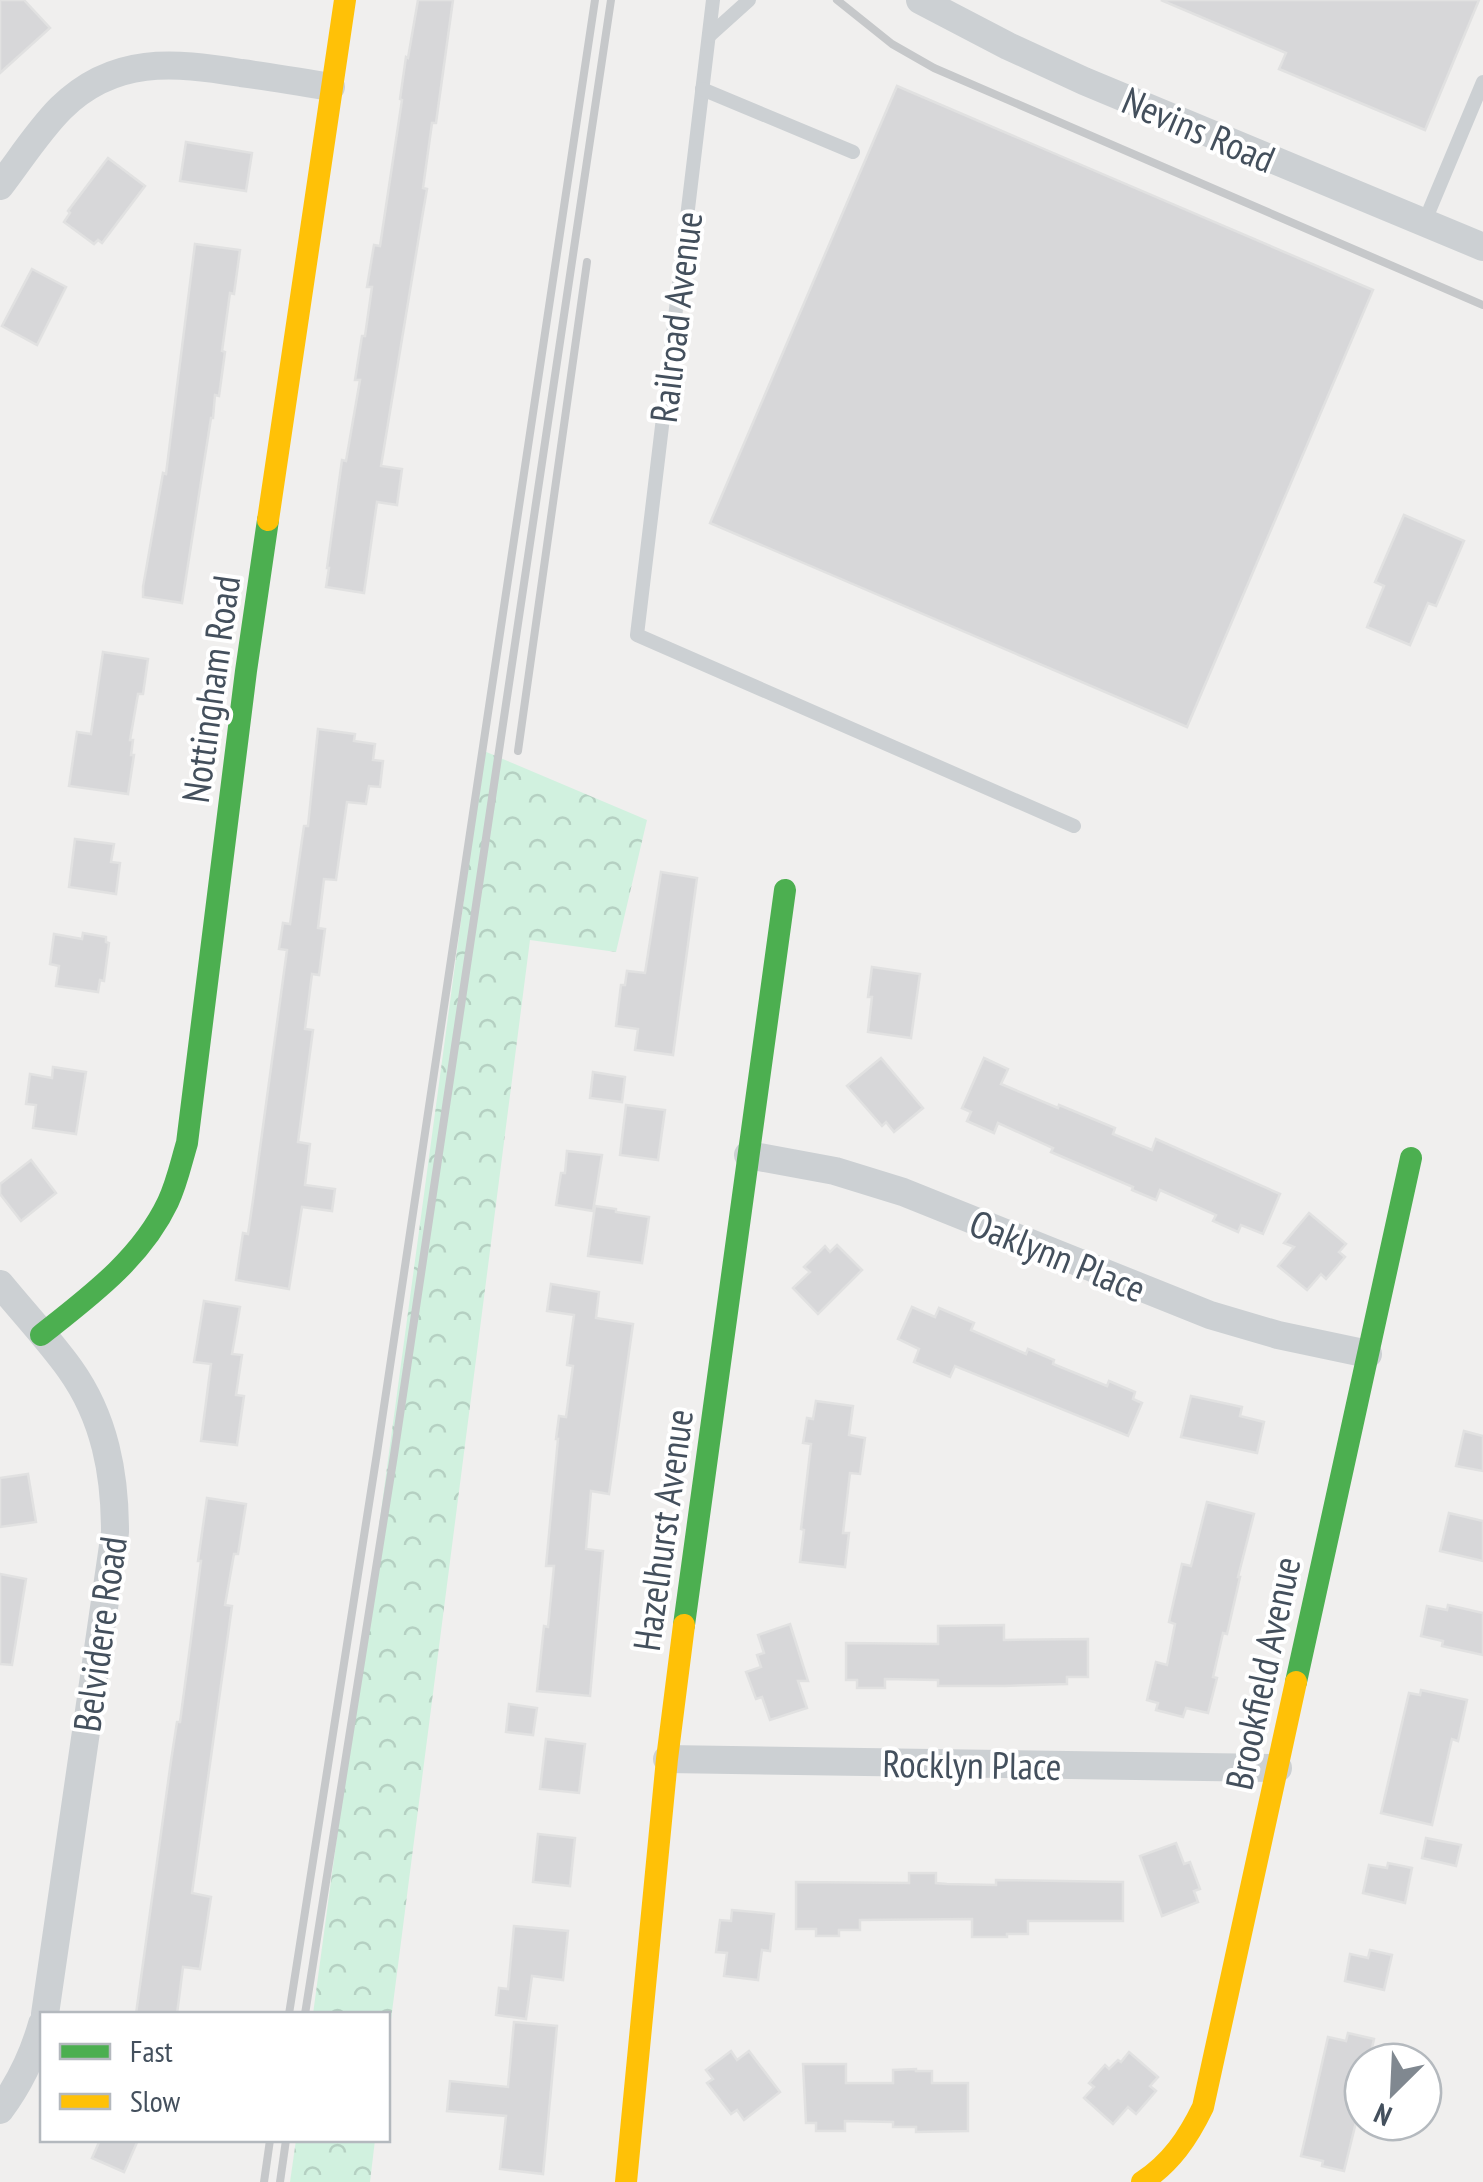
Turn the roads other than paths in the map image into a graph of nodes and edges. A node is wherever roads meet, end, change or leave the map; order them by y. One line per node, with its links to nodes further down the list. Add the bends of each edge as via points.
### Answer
1 (345, 0): 7 (street, Nottingham Road)
2 (713, 0): 5 (lane, Railroad Avenue)
3 (749, 0): 5 (lane)
4 (920, 0): 11 (street, Nevins Road, via 1084,81)
5 (709, 36): 8 (lane, Railroad Avenue)
6 (1483, 82): 11 (lane)
7 (332, 87): 10 (street, via 202,66 116,72 62,107); 18 (street, Nottingham Road, via 246,670 187,1143 146,1241 96,1293)
8 (702, 89): 9 (lane); 13 (lane, Railroad Avenue, via 638,635)
9 (854, 152)
10 (0, 186)
11 (1424, 223): 12 (street, Nevins Road)
12 (1483, 248)
13 (1074, 826)
14 (785, 890): 15 (street, Hazelhurst Avenue)
15 (748, 1155): 19 (street, Oaklynn Place, via 903,1192 1210,1315); 20 (street, Hazelhurst Avenue)
16 (1411, 1158): 19 (street, Brookfield Avenue)
17 (0, 1284): 18 (street, Belvidere Road)
18 (41, 1335): 22 (street, Belvidere Road, via 93,1408 115,1493 115,1532)
19 (1368, 1354): 21 (street, Brookfield Avenue)
20 (667, 1759): 21 (street, Rocklyn Place); 25 (street, Hazelhurst Avenue)
21 (1278, 1768): 26 (street, Brookfield Avenue, via 1203,2107 1174,2157)
22 (45, 2012)
23 (40, 2031): 24 (street)
24 (0, 2110)
25 (626, 2182)
26 (1142, 2182)

